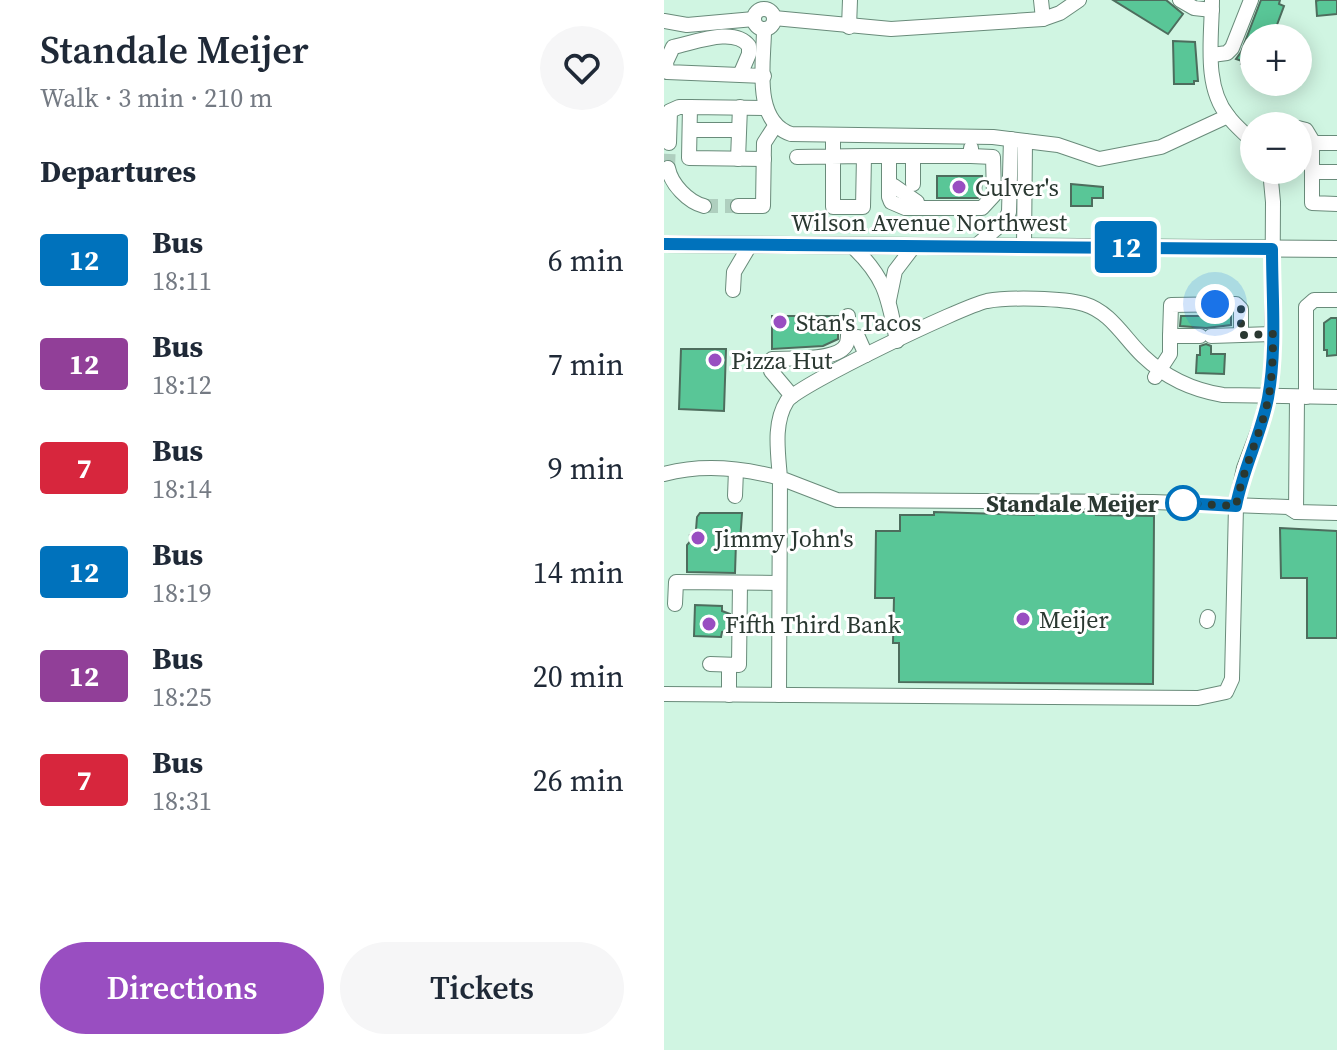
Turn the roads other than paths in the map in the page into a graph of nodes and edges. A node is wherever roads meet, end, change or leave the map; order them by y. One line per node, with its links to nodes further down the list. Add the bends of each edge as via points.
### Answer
1 (850, 0): 12 (street)
2 (1041, 0): 7 (street)
3 (1079, 0): 7 (street)
4 (1180, 0): 6 (street, via 1197,9)
5 (1251, 0): 15 (street, via 1232,48)
6 (1212, 5): 15 (street)
7 (1043, 19): 12 (street, via 902,29)
8 (730, 20): 10 (street); 11 (street); 14 (street)
9 (664, 21): 11 (street)
10 (764, 22): 12 (street); 17 (street)
11 (687, 25): 13 (street)
12 (849, 27)
13 (664, 36)
14 (733, 37): 16 (street, via 749,46); 16 (street, via 673,47 667,72)
15 (1212, 55): 21 (street, via 1214,87)
16 (740, 75): 17 (street)
17 (764, 76): 20 (street)
18 (690, 107): 19 (street); 24 (street); 30 (street, via 670,111)
19 (740, 107): 20 (street); 25 (street)
20 (766, 108): 22 (street)
21 (1228, 116): 23 (street); 29 (street, via 1161,147 1105,159)
22 (775, 126): 26 (street, via 791,134); 39 (street, via 764,143)
23 (1240, 128)
24 (690, 130): 25 (street); 38 (street, via 689,158)
25 (739, 130): 38 (street)
26 (833, 135): 27 (street); 37 (street)
27 (878, 135): 28 (street); 33 (street)
28 (971, 136): 29 (street); 35 (street)
29 (1018, 140): 51 (street, via 1009,212); 54 (street)
30 (669, 143)
31 (1312, 143): 32 (street)
32 (1337, 143)
33 (881, 156): 34 (street); 35 (street, via 894,194 904,203 981,202 987,191); 35 (street, via 889,197 896,205 982,208 994,195 993,157); 37 (street); 37 (street, via 863,207 833,207)
34 (913, 156): 35 (street); 43 (street)
35 (979, 156)
36 (797, 157): 37 (street)
37 (833, 157)
38 (738, 159): 39 (street)
39 (764, 159): 48 (street, via 763,206)
40 (668, 168): 47 (street, via 672,181)
41 (1312, 172): 42 (street)
42 (1337, 172)
43 (913, 184)
44 (1272, 184): 55 (street)
45 (1312, 184): 46 (street, via 1312,203)
46 (1337, 204)
47 (704, 206)
48 (738, 206)
49 (664, 244): 50 (main road, Wilson Avenue Northwest)
50 (750, 245): 52 (main road, Wilson Avenue Northwest); 57 (street, via 734,272)
51 (977, 245): 53 (main road, Wilson Avenue Northwest); 54 (main road, Wilson Avenue Northwest)
52 (852, 246): 53 (main road, Wilson Avenue Northwest); 59 (street, via 873,267)
53 (914, 246): 59 (street, via 894,274)
54 (1024, 246): 55 (main road, Wilson Avenue Northwest)
55 (1272, 249): 56 (main road, Wilson Avenue Northwest); 61 (street)
56 (1337, 249)
57 (733, 290)
58 (1337, 300): 70 (street, via 1314,300 1306,307)
59 (889, 301): 65 (street)
60 (848, 316): 68 (street, via 848,342 842,351 772,365)
61 (1273, 334): 62 (street); 69 (street)
62 (1241, 335): 63 (street); 63 (street, via 1241,309 1236,304 1171,305)
63 (1170, 336): 67 (street, via 1170,354)
64 (858, 337): 66 (street)
65 (897, 341): 66 (street); 67 (street, via 982,307 1087,305)
66 (865, 360): 68 (street)
67 (1157, 374): 69 (street, via 1211,396)
68 (802, 395): 76 (street, via 772,415)
69 (1268, 396): 70 (street); 78 (street)
70 (1302, 397): 71 (street); 79 (street)
71 (1337, 397)
72 (664, 461): 73 (street)
73 (685, 469): 74 (street); 75 (street)
74 (736, 470): 76 (street); 77 (street)
75 (664, 474)
76 (780, 478): 78 (street, via 837,500); 82 (street)
77 (735, 496)
78 (1236, 506): 79 (street, via 1288,507); 90 (street, via 1232,679 1224,694 1205,698 834,688)
79 (1296, 512): 80 (street)
80 (1337, 513)
81 (745, 581): 82 (street); 83 (street, via 675,580); 85 (street, via 739,665)
82 (779, 583): 89 (street)
83 (675, 604)
84 (710, 664): 85 (street)
85 (729, 665): 88 (street)
86 (807, 680): 90 (street)
87 (664, 694): 88 (street)
88 (729, 695): 89 (street)
89 (779, 695): 90 (street)
90 (806, 696)

